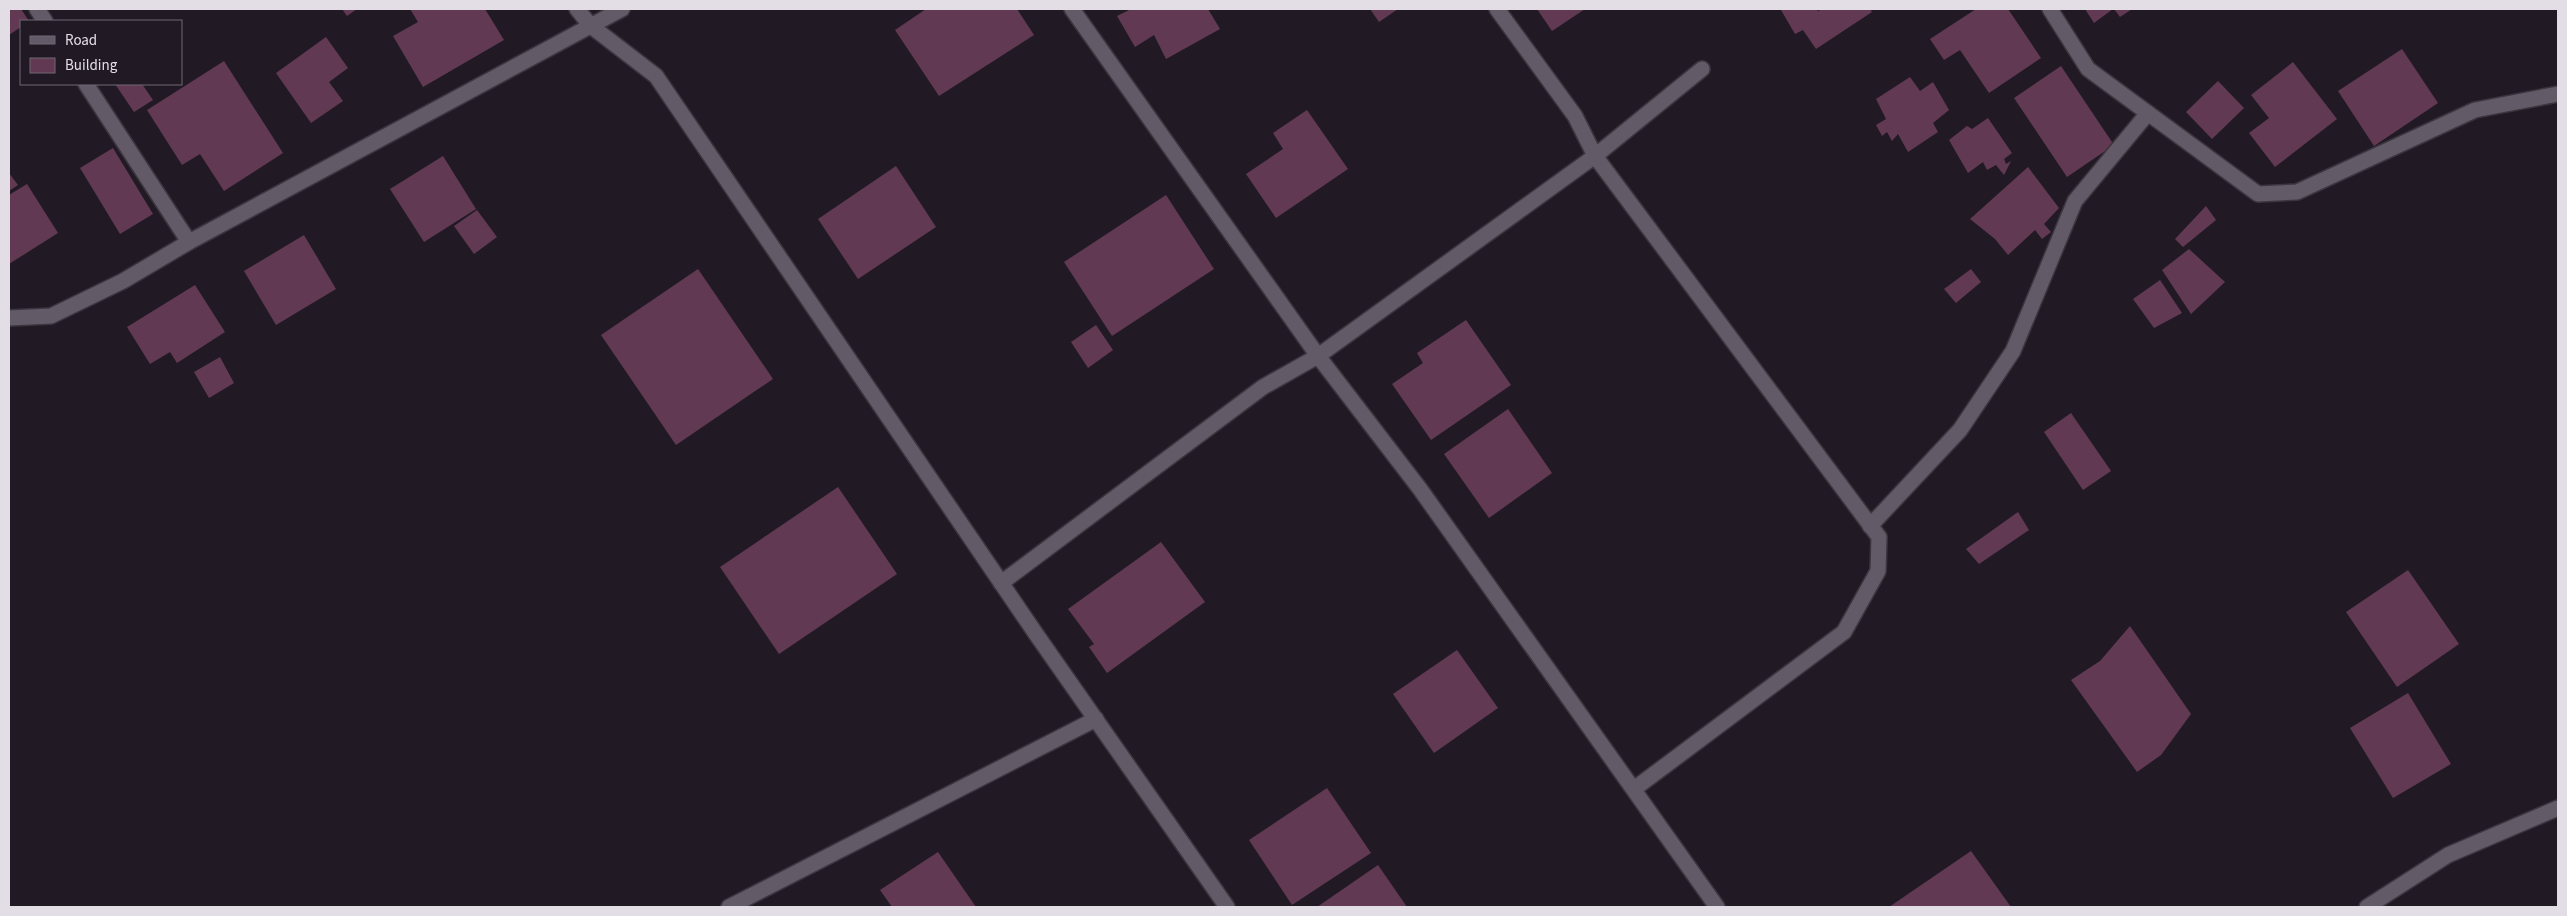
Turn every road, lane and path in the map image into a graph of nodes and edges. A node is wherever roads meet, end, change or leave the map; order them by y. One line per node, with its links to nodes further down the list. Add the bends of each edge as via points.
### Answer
1 (37, 9): 7 (street)
2 (577, 9): 8 (street)
3 (622, 9): 8 (street)
4 (1072, 9): 16 (street)
5 (1497, 9): 13 (street, via 1575,116)
6 (2050, 9): 12 (street, via 2088,69)
7 (44, 20)
8 (591, 26): 14 (street); 18 (street, via 656,76)
9 (1702, 69): 13 (street)
10 (87, 85): 14 (street)
11 (2558, 94): 12 (street, via 2475,110 2297,192 2258,194)
12 (2148, 113): 17 (street, via 2076,200 2013,351 1960,430)
13 (1595, 156): 16 (street); 17 (street)
14 (189, 242): 15 (street, via 123,281 51,316)
15 (9, 318)
16 (1318, 356): 18 (street, via 1263,387); 20 (street, via 1420,489)
17 (1870, 526): 20 (street, via 1879,537 1878,571 1844,632)
18 (1001, 583): 19 (street)
19 (1096, 720): 22 (street); 23 (street)
20 (1634, 789): 24 (street)
21 (2558, 808): 25 (street, via 2448,855)
22 (728, 907)
23 (1227, 907)
24 (1717, 907)
25 (2367, 907)

